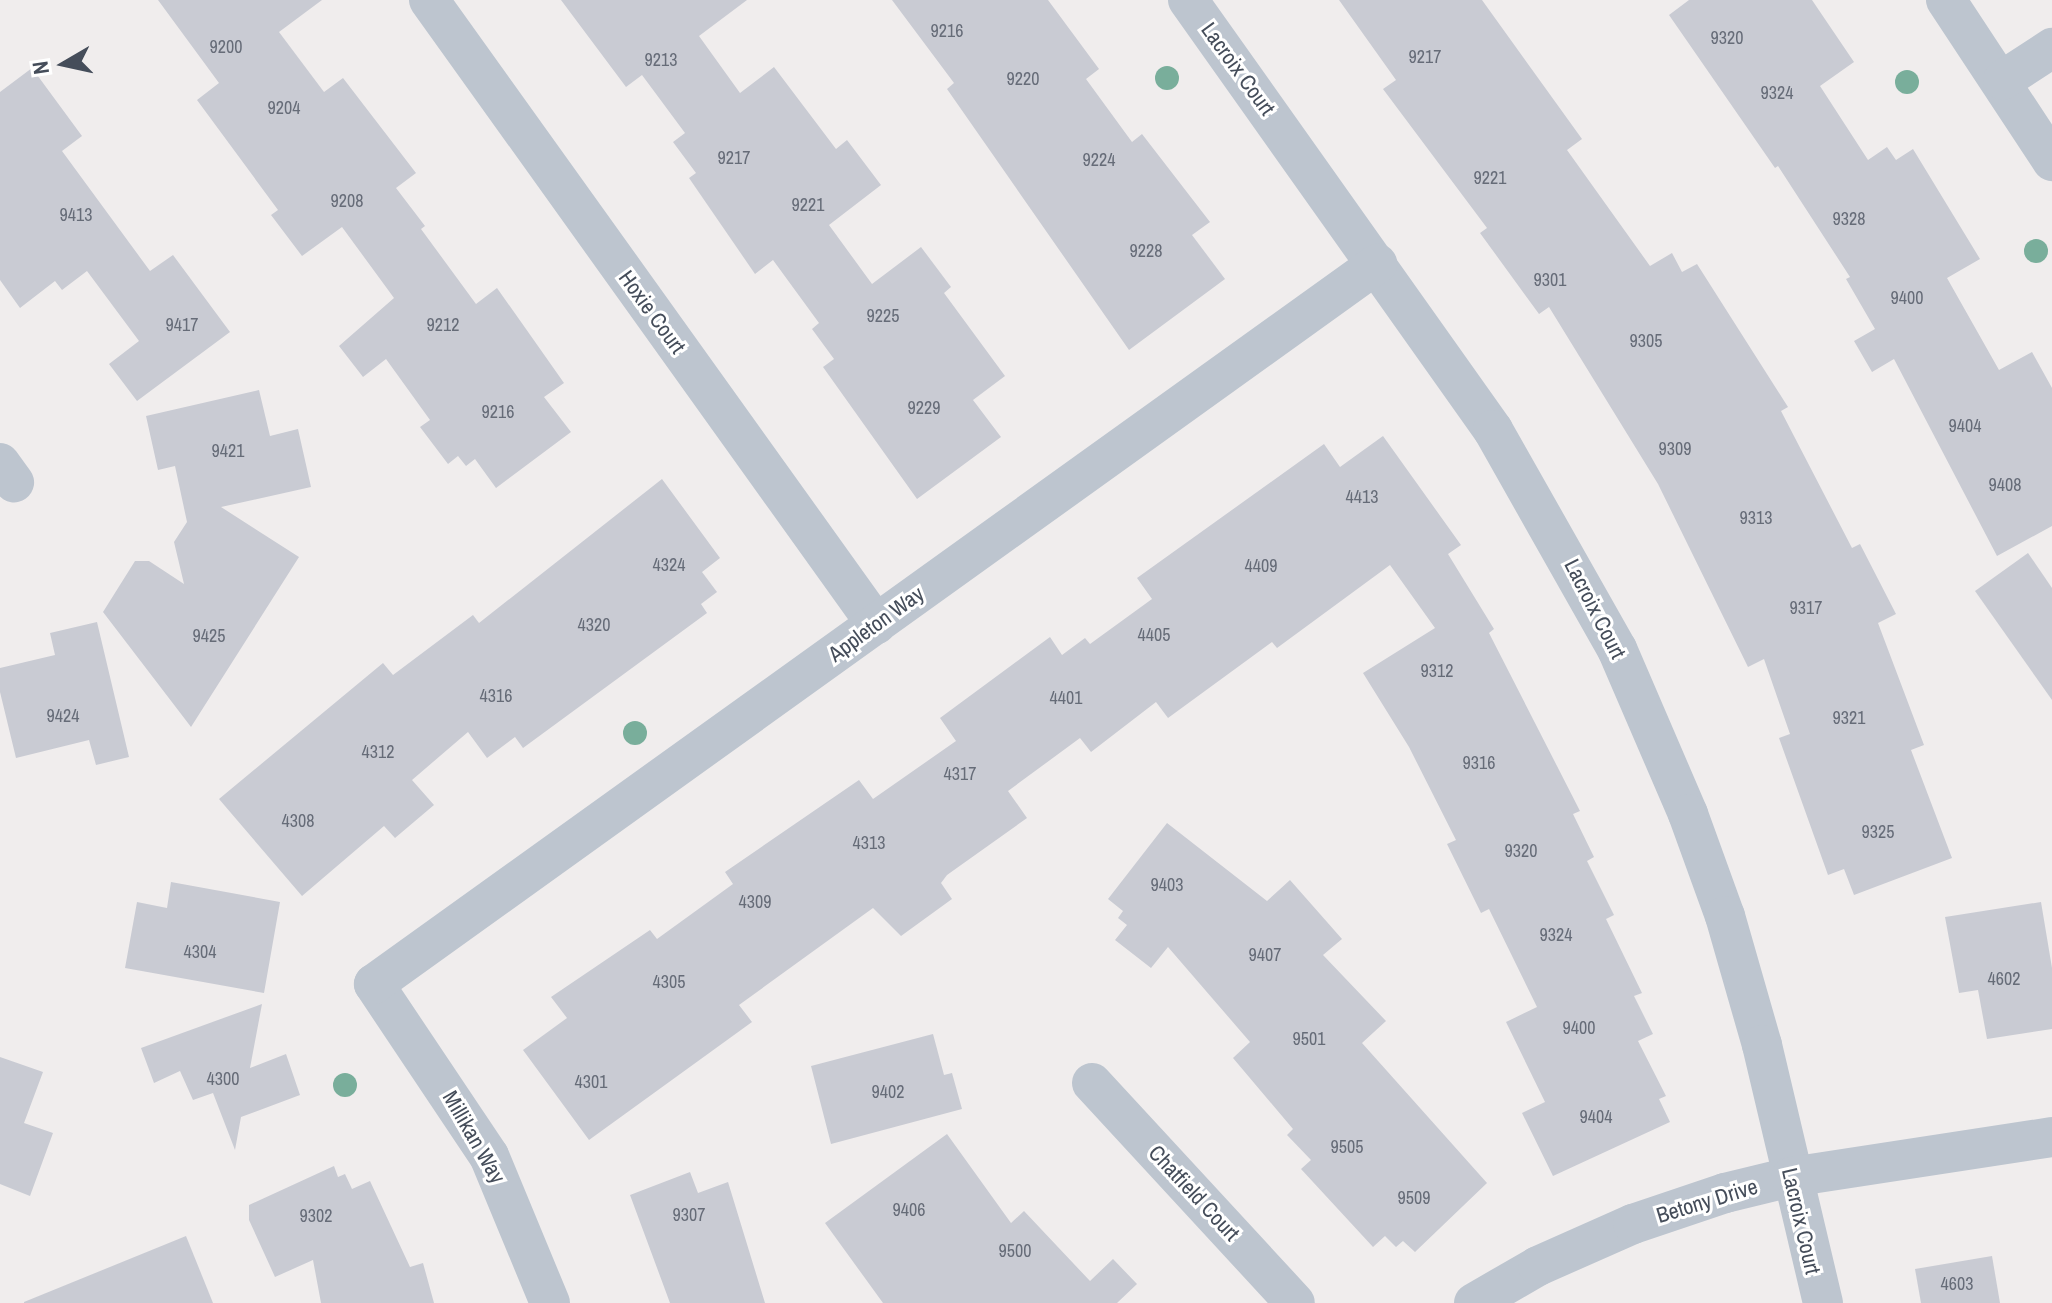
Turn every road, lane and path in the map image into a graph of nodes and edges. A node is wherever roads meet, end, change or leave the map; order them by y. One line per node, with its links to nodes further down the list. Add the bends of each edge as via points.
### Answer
1 (429, 0): 8 (street, Hoxie Court)
2 (1188, 0): 7 (street, Lacroix Court)
3 (1946, 0): 5 (street)
4 (2052, 48): 5 (street)
5 (2003, 80): 6 (street)
6 (2052, 161)
7 (1377, 264): 8 (street, Appleton Way); 12 (street, Lacroix Court, via 1501,443 1617,649 1725,916 1762,1045)
8 (876, 624): 9 (street, Appleton Way)
9 (374, 984): 13 (street, Millikan Way, via 489,1156)
10 (1092, 1083): 14 (street, Chatfield Court)
11 (2052, 1137): 12 (street, Betony Drive)
12 (1791, 1177): 15 (street, Betony Drive, via 1633,1224 1538,1266); 16 (street, Lacroix Court)
13 (550, 1303)
14 (1295, 1303)
15 (1474, 1303)
16 (1823, 1303)

